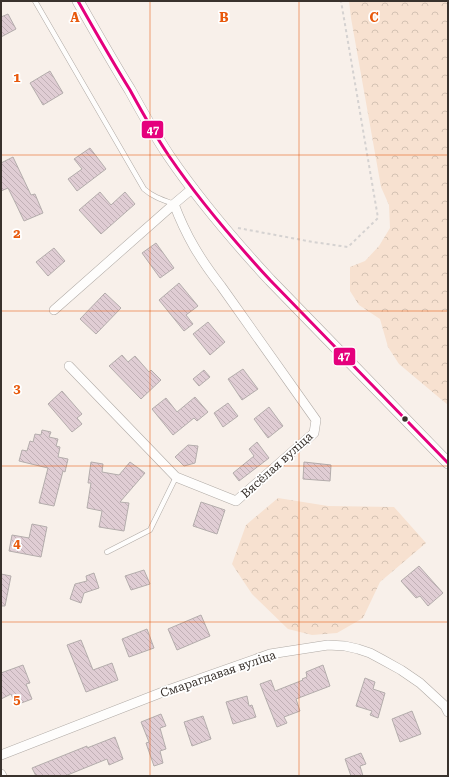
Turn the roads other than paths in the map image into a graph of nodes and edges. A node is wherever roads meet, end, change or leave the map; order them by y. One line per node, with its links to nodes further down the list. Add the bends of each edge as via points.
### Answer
1 (35, 1): 4 (lane, via 144,189 157,198)
2 (78, 1): 3 (street, via 140,109)
3 (193, 188): 4 (street); 7 (street, via 243,251)
4 (174, 204): 5 (street); 8 (street, Вясёлая вуліца, via 181,223 204,264 316,420 314,433 236,501)
5 (54, 310)
6 (69, 366): 8 (street, Вясёлая вуліца)
7 (448, 463)
8 (176, 477): 9 (lane, via 150,530)
9 (107, 552)
10 (448, 712): 11 (street, Смарагдавая вуліца, via 445,706 420,683 402,670 370,653 345,646 328,645 270,654 168,690)
11 (1, 755)

